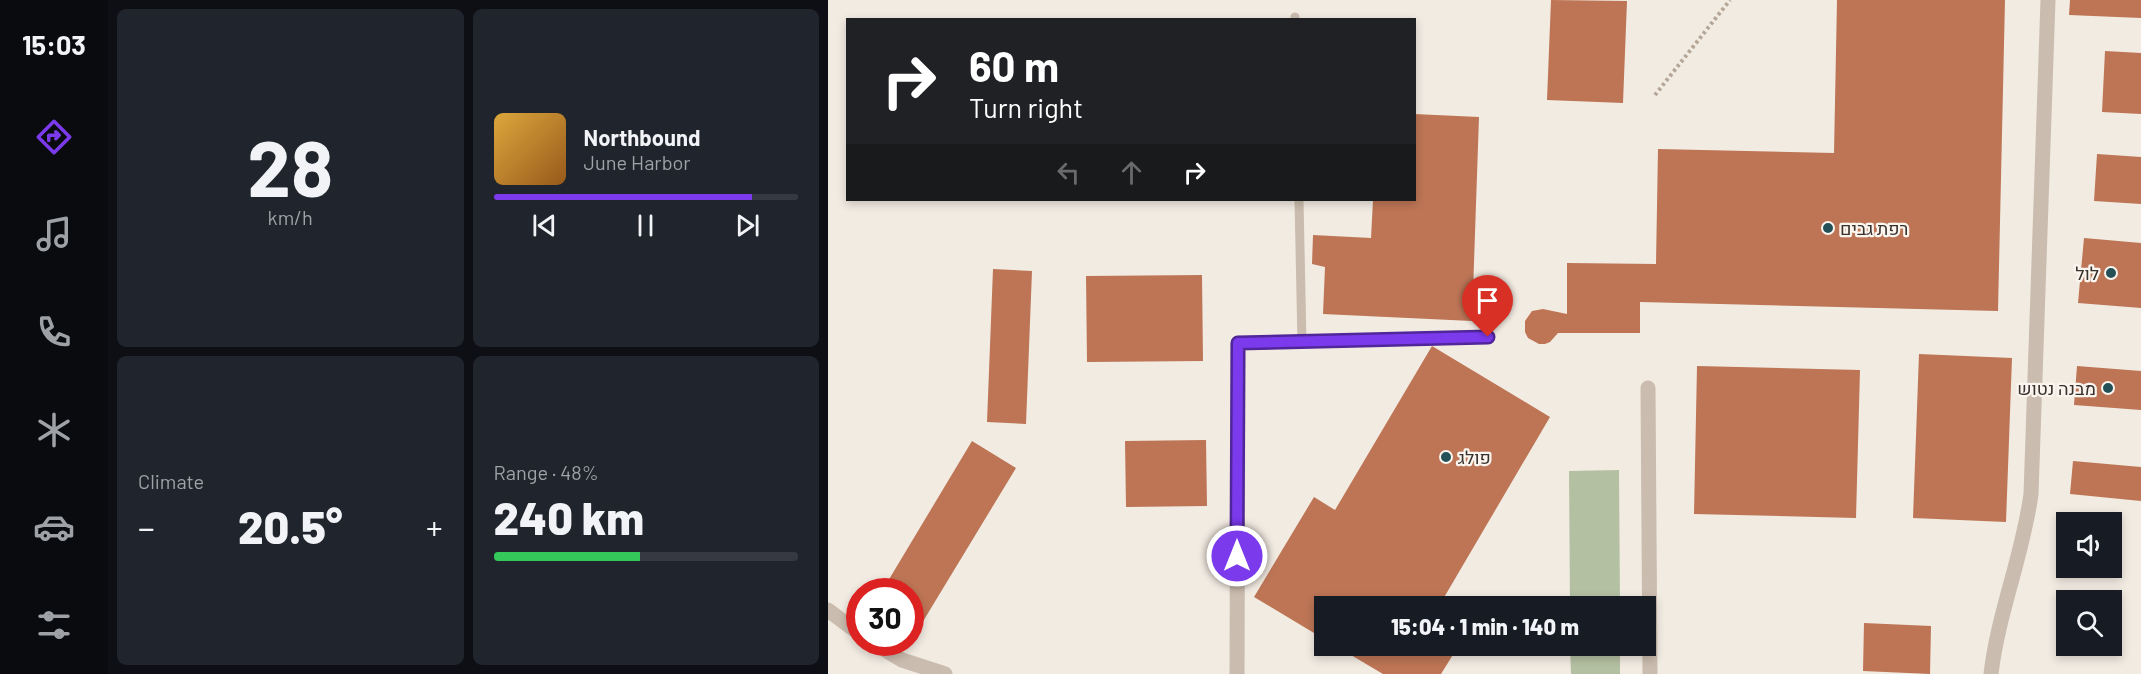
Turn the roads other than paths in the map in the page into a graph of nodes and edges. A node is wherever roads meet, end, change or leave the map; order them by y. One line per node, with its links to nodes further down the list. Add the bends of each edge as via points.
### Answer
1 (2048, 0): 13 (street, via 2031,494 2026,532 1995,639)
2 (1299, 201): 5 (lane)
3 (1488, 337): 5 (lane)
4 (1238, 343): 5 (lane); 11 (street)
5 (1302, 343)
6 (1648, 388): 12 (street)
7 (828, 610): 8 (street)
8 (846, 624)
9 (895, 656): 10 (street)
10 (945, 674)
11 (1237, 674)
12 (1650, 674)
13 (1991, 674)

